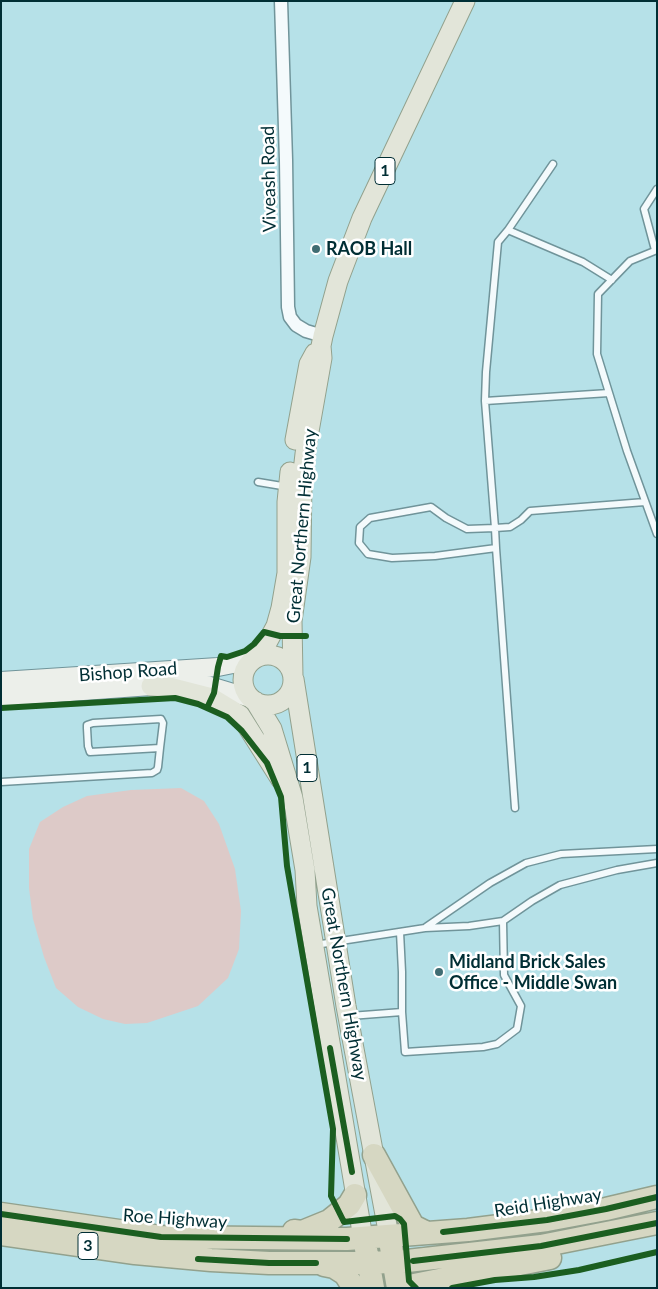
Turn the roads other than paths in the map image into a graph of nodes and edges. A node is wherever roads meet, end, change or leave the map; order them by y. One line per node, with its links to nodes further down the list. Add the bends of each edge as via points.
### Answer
1 (281, 1): 8 (street, Viveash Road, via 288,307 296,325)
2 (466, 1): 8 (main road, Great Northern Highway / 1, via 362,218 338,281)
3 (553, 164): 5 (lane)
4 (657, 189): 6 (lane, via 644,209)
5 (508, 230): 7 (lane, via 583,262); 10 (lane, via 498,242)
6 (656, 250): 7 (lane, via 630,261)
7 (612, 280): 9 (lane, via 598,294 597,354)
8 (322, 341): 12 (main road, Great Northern Highway / 1, via 322,358 305,454)
9 (609, 393): 10 (lane); 13 (lane)
10 (485, 401): 14 (lane)
11 (258, 482): 12 (lane)
12 (295, 488): 17 (main road, Great Northern Highway / 1, via 282,608 268,641); 18 (main road, Great Northern Highway / 1, via 302,558 292,621)
13 (645, 502): 14 (lane, via 530,511 510,527); 15 (lane)
14 (494, 528): 16 (lane); 16 (lane, via 467,529 431,507 370,518 360,527 359,543 368,554 392,558)
15 (657, 534)
16 (496, 548): 26 (lane)
17 (254, 659): 18 (main road, 1, via 271,655 282,658 290,666); 19 (street, Bishop Road, via 218,667); 22 (main road, 1, via 243,678 245,689)
18 (294, 678): 22 (main road, via 292,690 281,702 265,705); 32 (main road, Great Northern Highway / 1)
19 (1, 681)
20 (151, 686): 21 (street, Bishop Road); 22 (street, Bishop Road, via 154,680 184,680 215,686); 25 (main road, via 212,698 240,715)
21 (1, 697)
22 (253, 700): 25 (main road, Great Northern Highway / 1, via 272,729)
23 (160, 748): 23 (lane, via 90,752 88,725 161,719); 24 (lane, via 158,767 152,773)
24 (1, 782)
25 (293, 798): 33 (main road, Great Northern Highway / 1)
26 (515, 808)
27 (657, 849): 30 (lane, via 561,854 526,863 490,883)
28 (657, 863): 29 (lane, via 560,885)
29 (503, 921): 30 (lane); 34 (lane, via 504,975 521,1006 517,1029 497,1044 483,1047 405,1052)
30 (425, 928): 31 (lane)
31 (400, 932): 32 (lane); 34 (lane)
32 (336, 942): 33 (lane); 35 (main road, Great Northern Highway / 1)
33 (313, 946): 36 (main road, Great Northern Highway / 1)
34 (402, 1012): 35 (lane)
35 (348, 1016): 36 (main road, via 337,1025); 37 (main road, Great Northern Highway / 1)
36 (330, 1048): 38 (main road, Great Northern Highway / 1)
37 (374, 1155): 43 (highway, via 413,1226); 46 (main road, Great Northern Highway / 1)
38 (355, 1195): 45 (highway, via 349,1205 329,1221 302,1232 210,1229); 47 (main road, Great Northern Highway / 1)
39 (657, 1197): 43 (highway, Reid Highway / 3, via 547,1220)
40 (1, 1214): 45 (highway, Roe Highway / 3)
41 (657, 1223): 48 (highway, 3, via 541,1246)
42 (657, 1230): 54 (highway, via 626,1243 414,1285)
43 (427, 1233): 46 (highway, Reid Highway / 3)
44 (1, 1234): 49 (highway, Roe Highway / 3, via 144,1254)
45 (161, 1236): 47 (highway, Roe Highway / 3)
46 (389, 1236): 47 (highway, Roe Highway / 3); 48 (highway, Great Northern Highway / 1)
47 (363, 1238): 50 (highway, Great Northern Highway / 1)
48 (393, 1262): 50 (highway, Roe Highway / 3); 53 (highway, Great Northern Highway / 1)
49 (316, 1263): 50 (highway, Roe Highway / 3); 51 (highway, via 334,1267 345,1274)
50 (369, 1263): 52 (highway, Great Northern Highway / 1)
51 (354, 1288)
52 (373, 1288)
53 (398, 1288)
54 (412, 1288)

